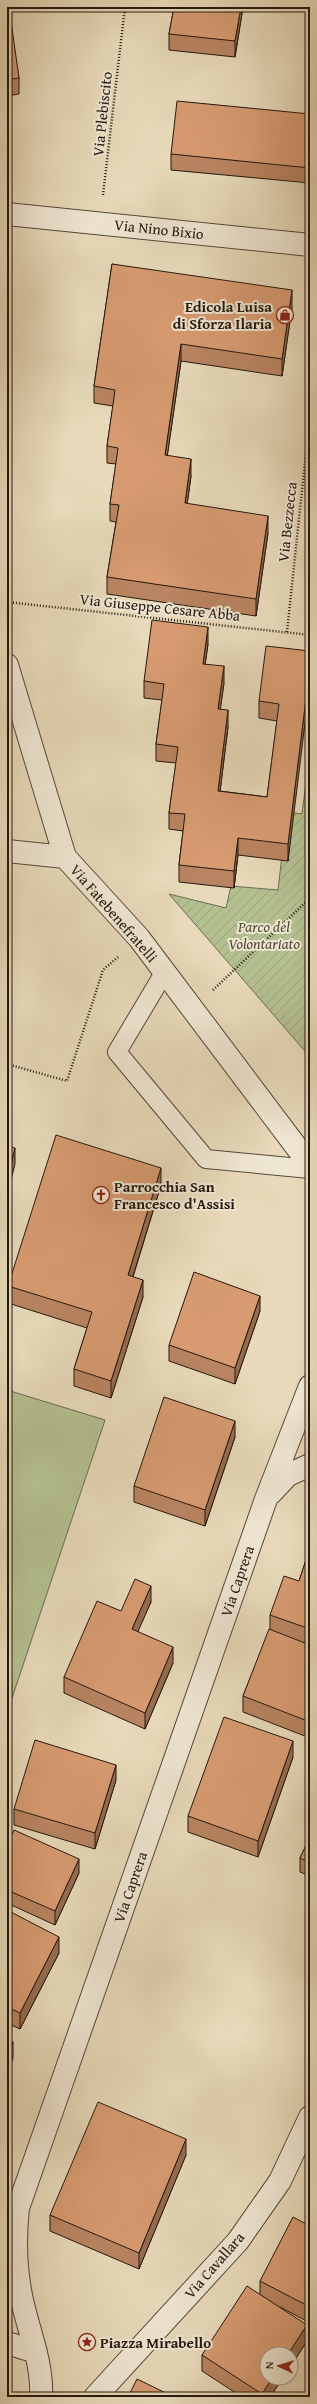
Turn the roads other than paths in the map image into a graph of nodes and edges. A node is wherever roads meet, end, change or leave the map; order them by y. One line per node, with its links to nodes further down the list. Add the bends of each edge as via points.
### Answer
1 (7, 214): 2 (street, Via Nino Bixio)
2 (310, 245)
3 (7, 665): 5 (street, Via Fatebenefratelli)
4 (7, 851): 5 (street)
5 (65, 857): 6 (street, Via Fatebenefratelli, via 138,938)
6 (164, 973): 7 (street, Via Fatebenefratelli); 10 (lane, via 117,1052 206,1159)
7 (283, 1130): 8 (street); 9 (street, Via Fatebenefratelli)
8 (310, 1140)
9 (310, 1165)
10 (310, 1169)
11 (310, 1386): 13 (street, Via Caprera)
12 (310, 1465): 13 (street, via 288,1474)
13 (266, 1499): 16 (street, Via Caprera, via 18,2208 14,2240 20,2290)
14 (310, 2117): 18 (street, Via Cavallara, via 280,2181 238,2241)
15 (7, 2343): 16 (street)
16 (36, 2352): 17 (street, Via Caprera, via 42,2384)
17 (41, 2397)
18 (95, 2397)

